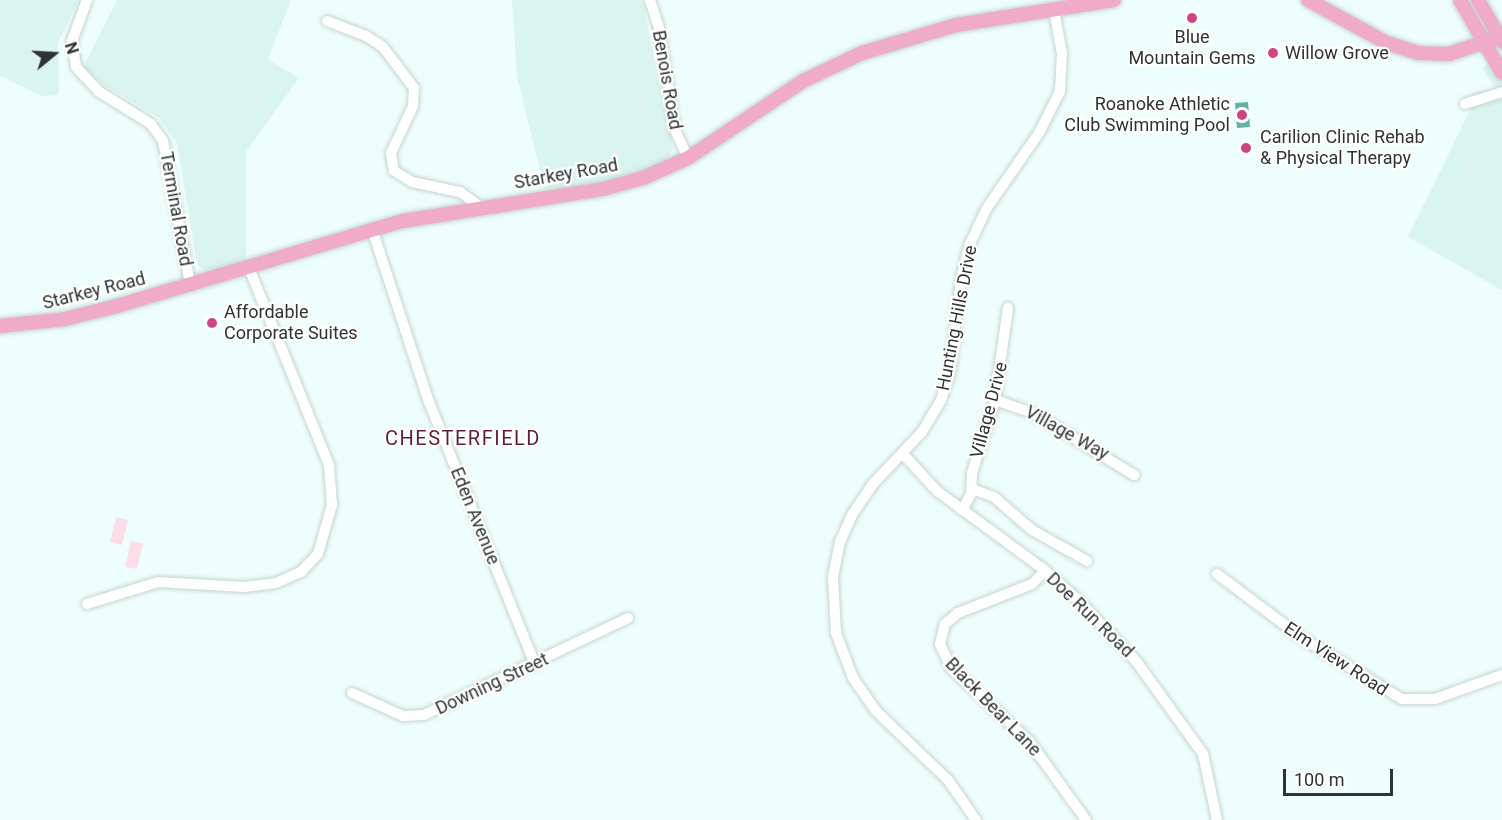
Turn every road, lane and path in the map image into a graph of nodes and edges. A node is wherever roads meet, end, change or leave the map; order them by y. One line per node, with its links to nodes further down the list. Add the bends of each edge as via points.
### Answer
1 (87, 0): 18 (street, Terminal Road, via 72,41 76,67 98,91 151,124 163,141)
2 (650, 0): 14 (street, Benois Road, via 659,28 675,130)
3 (1114, 0): 7 (main road, Starkey Road)
4 (1308, 0): 10 (main road, via 1403,50 1449,54)
5 (1461, 0): 10 (main road)
6 (1478, 0): 9 (main road)
7 (1054, 10): 14 (main road, Starkey Road, via 956,25 862,53 777,96); 22 (street, Hunting Hills Drive, via 1063,68 1055,104 977,225 961,279 948,382 931,418)
8 (327, 21): 15 (street, via 383,47 414,88 413,106 391,153 394,171 412,182 460,192)
9 (1501, 38): 10 (main road)
10 (1484, 45): 11 (main road)
11 (1502, 74)
12 (1502, 92): 13 (street)
13 (1465, 104)
14 (688, 158): 15 (main road, Starkey Road, via 643,178 603,189)
15 (479, 206): 16 (main road, Starkey Road)
16 (372, 229): 17 (main road, Starkey Road); 31 (street, Eden Avenue, via 429,402)
17 (248, 266): 18 (main road, Starkey Road); 29 (street, via 329,465 332,505 318,554 301,572 276,583 244,587 158,582)
18 (190, 284): 20 (main road, Starkey Road, via 75,317)
19 (1008, 308): 21 (street, Village Drive)
20 (0, 326)
21 (995, 399): 23 (street, Village Way, via 1033,413); 24 (street, Village Drive, via 972,473)
22 (903, 454): 25 (street, Doe Run Road, via 923,479); 34 (street, Hunting Hills Drive, via 862,498 846,526 833,577 836,633 845,662 864,695 948,780)
23 (1134, 475)
24 (972, 489): 25 (street, Village Drive); 26 (street, via 994,497 1032,530)
25 (962, 510): 27 (street, Doe Run Road)
26 (1087, 561)
27 (1045, 571): 35 (street, Black Bear Lane, via 1032,584 958,613 945,624 940,644 951,668 1029,741); 36 (street, Doe Run Road, via 1129,653 1184,722 1208,768)
28 (1217, 574): 32 (street, Elm View Road, via 1305,640 1402,699 1435,699)
29 (87, 604)
30 (628, 618): 31 (street, Downing Street)
31 (535, 664): 33 (street, Downing Street, via 455,704 419,717 403,716)
32 (1502, 675)
33 (352, 693)
34 (976, 820)
35 (1086, 820)
36 (1217, 820)

